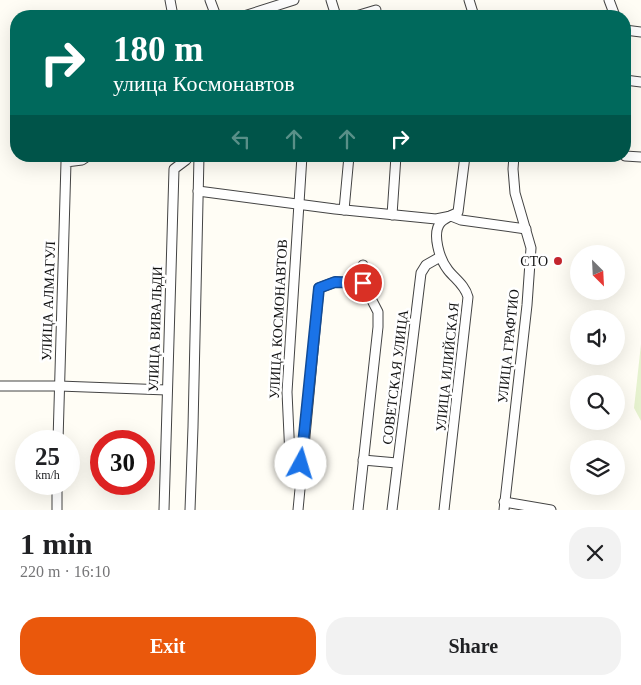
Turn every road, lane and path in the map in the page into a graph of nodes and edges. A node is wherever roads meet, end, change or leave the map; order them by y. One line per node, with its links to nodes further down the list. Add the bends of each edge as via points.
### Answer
1 (294, 0): 2 (street)
2 (273, 3): 3 (street)
3 (257, 10)
4 (66, 162): 22 (street, УЛИЦА АЛМАГУЛ)
5 (183, 162): 23 (street, УЛИЦА ВИВАЛЬДИ, via 174,169)
6 (199, 162): 12 (street)
7 (302, 162): 13 (street, УЛИЦА КОСМОНАВТОВ)
8 (348, 162): 14 (street)
9 (396, 162): 15 (street)
10 (464, 162): 16 (street, via 458,212)
11 (514, 162): 17 (street, УЛИЦА ГРАФТИО, via 515,193)
12 (198, 191): 13 (street); 32 (street)
13 (299, 204): 14 (street); 27 (street, УЛИЦА КОСМОНАВТОВ, via 287,399 290,457)
14 (344, 210): 15 (street)
15 (392, 215): 16 (street, via 436,219)
16 (451, 216): 17 (street); 18 (street, via 438,228)
17 (526, 228): 29 (street, УЛИЦА ГРАФТИО, via 531,248 527,305)
18 (440, 257): 26 (street, СОВЕТСКАЯ УЛИЦА, via 426,265 421,273); 36 (street, УЛИЦА ИЛИЙСКАЯ, via 465,288 468,297)
19 (363, 265): 20 (street)
20 (363, 283): 25 (street, via 378,312 378,327); 27 (street, УЛИЦА КОСМОНАВТОВ, via 335,282 319,288)
21 (0, 386): 22 (street)
22 (59, 386): 23 (street); 24 (street, УЛИЦА АЛМАГУЛ)
23 (167, 390): 31 (street, УЛИЦА ВИВАЛЬДИ)
24 (58, 430)
25 (362, 460): 26 (street); 34 (street)
26 (397, 463): 35 (street, СОВЕТСКАЯ УЛИЦА)
27 (299, 482): 33 (street, УЛИЦА КОСМОНАВТОВ)
28 (57, 495): 30 (street)
29 (504, 506): 37 (street)
30 (57, 510)
31 (164, 510)
32 (190, 510)
33 (298, 510)
34 (358, 510)
35 (392, 510)
36 (444, 510)
37 (551, 510)

